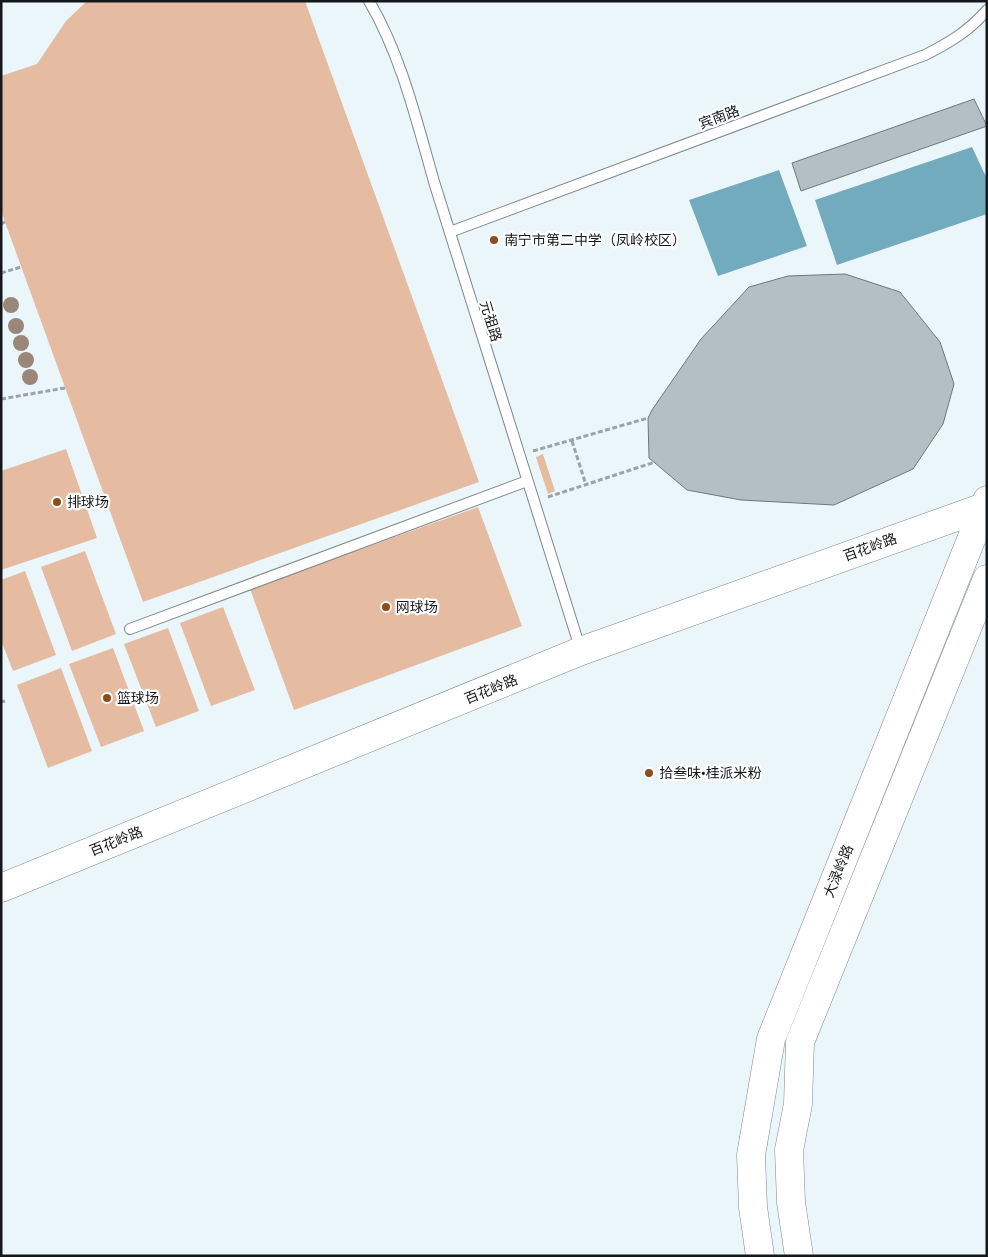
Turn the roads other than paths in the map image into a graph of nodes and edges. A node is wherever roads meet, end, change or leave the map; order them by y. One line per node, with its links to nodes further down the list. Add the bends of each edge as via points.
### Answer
1 (369, 1): 3 (lane, 元祖路, via 396,59)
2 (987, 10): 3 (lane, 宾南路, via 953,41 925,55)
3 (450, 232): 4 (lane, 元祖路)
4 (527, 481): 7 (lane); 8 (lane, 元祖路)
5 (986, 504): 8 (street, 百花岭路); 10 (street, 大渌岭路, via 771,1039 751,1155 753,1207)
6 (987, 578): 11 (street, 大渌岭路, via 800,1042 798,1104 789,1150 791,1202)
7 (130, 629)
8 (581, 651): 9 (street, 百花岭路)
9 (1, 888)
10 (760, 1256)
11 (799, 1256)

